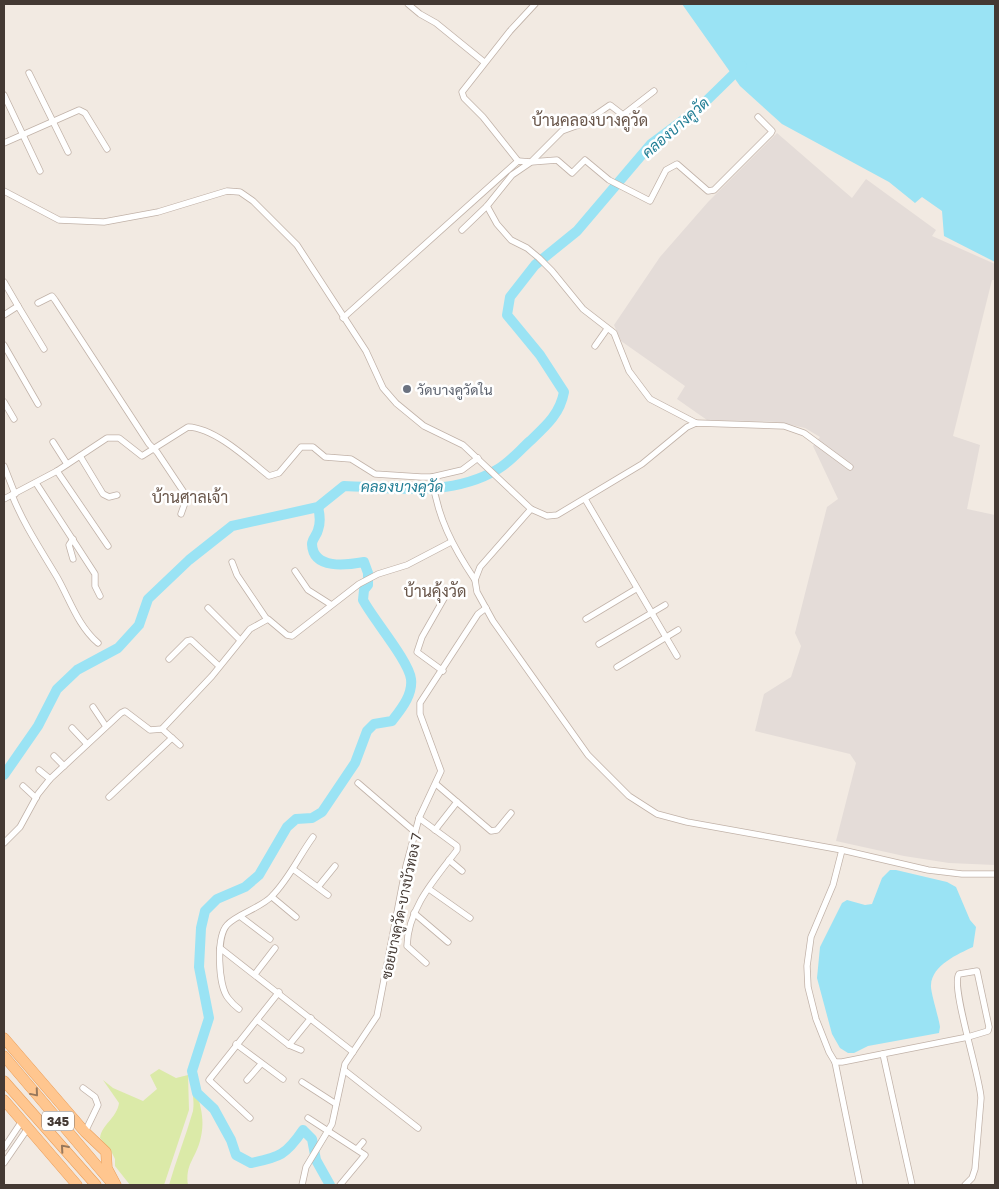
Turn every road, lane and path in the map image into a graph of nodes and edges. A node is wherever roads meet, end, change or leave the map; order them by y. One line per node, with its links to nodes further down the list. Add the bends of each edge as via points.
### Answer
1 (408, 4): 3 (street)
2 (535, 4): 3 (street)
3 (484, 62): 13 (street, via 462,95)
4 (29, 73): 8 (street)
5 (654, 91): 14 (street, via 623,115 610,105 584,123 565,129)
6 (4, 95): 9 (street)
7 (758, 117): 14 (street, via 768,125 771,133 714,190 708,191 676,164 666,170 650,201 609,180 585,160 572,173 557,160)
8 (53, 120): 9 (street); 11 (street, via 82,111); 12 (street)
9 (22, 134): 10 (street); 15 (street)
10 (4, 143)
11 (107, 149)
12 (68, 152)
13 (518, 161): 14 (street); 23 (street)
14 (531, 162): 17 (street, via 512,175)
15 (40, 172)
16 (4, 191): 23 (street, via 59,220 95,222 133,218 198,202 220,193 240,192 297,244)
17 (487, 206): 18 (street); 24 (street, via 511,240 527,248 548,266 583,309)
18 (462, 230)
19 (4, 282): 21 (street)
20 (38, 303): 33 (street, via 53,297)
21 (18, 306): 22 (street); 27 (street)
22 (4, 315)
23 (343, 318): 35 (street, via 366,351 383,388 396,403 414,419 451,438)
24 (607, 329): 26 (street); 31 (street, via 614,333 629,371 650,399)
25 (4, 345): 29 (street)
26 (595, 346)
27 (44, 349)
28 (4, 402): 30 (street)
29 (38, 404)
30 (14, 419)
31 (696, 423): 38 (street, via 784,426 804,433); 45 (street, via 646,462)
32 (53, 442): 36 (street)
33 (154, 450): 34 (street, via 142,456 114,437 103,440); 40 (street, via 188,427 196,427 228,444 269,476 279,473 301,448 312,447 325,457 351,459 375,474); 47 (street, via 187,497)
34 (80, 456): 36 (street); 43 (street, via 103,494 109,497)
35 (478, 458): 40 (street, via 462,470); 46 (street)
36 (67, 464): 39 (street)
37 (4, 466): 42 (street)
38 (850, 467)
39 (57, 471): 41 (street); 50 (street)
40 (432, 479): 49 (street)
41 (36, 483): 42 (street); 48 (street)
42 (14, 494): 44 (street); 68 (street, via 22,521 85,631)
43 (117, 495)
44 (4, 499)
45 (585, 499): 46 (street, via 557,515 546,516); 55 (street)
46 (531, 509): 54 (street, via 485,560)
47 (180, 514)
48 (72, 539): 51 (street, via 69,545); 57 (street, via 95,574 95,586)
49 (451, 542): 54 (street); 58 (street, via 407,565 362,582)
50 (108, 546)
51 (73, 559)
52 (232, 562): 63 (street, via 237,576)
53 (295, 571): 58 (street, via 308,590)
54 (475, 580): 61 (street, via 479,598)
55 (636, 589): 62 (street); 64 (street)
56 (446, 595): 74 (street, via 417,652)
57 (100, 596)
58 (330, 604): 63 (street, via 292,636)
59 (665, 604): 62 (street)
60 (208, 608): 67 (street)
61 (486, 608): 74 (street, ซอยบางคูวัด-บางบัวทอง 7, via 478,614); 98 (street, via 588,755 616,786 644,807 687,822)
62 (651, 613): 66 (street); 69 (street)
63 (266, 618): 67 (street, via 250,628)
64 (586, 619)
65 (678, 630): 66 (street)
66 (666, 638): 70 (street); 73 (street)
67 (240, 640): 72 (street)
68 (98, 644)
69 (599, 644)
70 (677, 656)
71 (169, 659): 72 (street, via 191,640)
72 (220, 666): 78 (street)
73 (617, 666)
74 (443, 671): 87 (street, ซอยบางคูวัด-บางบัวทอง 7, via 420,703 420,714 441,771)
75 (93, 707): 76 (street)
76 (105, 726): 78 (street, via 125,711 150,730); 80 (street)
77 (72, 728): 80 (street)
78 (162, 729): 79 (street)
79 (172, 738): 81 (street); 89 (street)
80 (87, 744): 83 (street)
81 (180, 745)
82 (54, 756): 83 (street)
83 (64, 766): 85 (street)
84 (39, 770): 85 (street)
85 (50, 779): 90 (street)
86 (358, 783): 95 (street)
87 (436, 784): 91 (street); 93 (street, ซอยบางคูวัด-บางบัวทอง 7)
88 (23, 786): 90 (street)
89 (109, 797)
90 (36, 798): 97 (street, via 24,823)
91 (457, 802): 92 (street, via 494,832); 94 (street)
92 (511, 813)
93 (419, 818): 94 (street); 95 (street, ซอยบางคูวัด-บางบัวทอง 7)
94 (436, 830): 99 (street, via 457,846)
95 (415, 832): 112 (street, ซอยบางคูวัด-บางบัวทอง 7)
96 (313, 837): 101 (street)
97 (4, 843)
98 (842, 850): 103 (street, via 928,870); 132 (street, via 833,885 811,937 806,966 816,1019)
99 (449, 860): 102 (street); 105 (street)
100 (335, 866): 104 (street)
101 (293, 869): 104 (street); 107 (street)
102 (462, 872)
103 (995, 874)
104 (318, 887): 106 (street)
105 (429, 889): 108 (street); 111 (street)
106 (328, 895)
107 (272, 897): 109 (street); 110 (street)
108 (414, 913): 113 (street); 115 (street)
109 (241, 917): 114 (street); 116 (street, via 227,925)
110 (296, 917)
111 (470, 918)
112 (395, 931): 113 (street); 129 (street, ซอยบางคูวัด-บางบัวทอง 7, via 377,1016)
113 (408, 933): 118 (street, via 407,946)
114 (270, 939)
115 (448, 942)
116 (220, 948): 119 (street); 121 (street, via 219,965 225,993)
117 (275, 948): 119 (street)
118 (426, 963)
119 (255, 974): 120 (street)
120 (279, 992): 122 (street); 123 (street)
121 (239, 1009)
122 (311, 1018): 127 (street); 129 (street)
123 (257, 1020): 126 (street); 127 (street)
124 (968, 1037): 124 (street, via 957,979 960,974 974,970 978,974 989,1027 985,1032); 130 (street); 154 (street, via 981,1098 975,1169)
125 (4, 1038): 147 (main road)
126 (236, 1044): 133 (street); 142 (street, via 208,1080)
127 (289, 1045): 128 (street)
128 (302, 1050)
129 (353, 1052): 134 (street, ซอยบางคูวัด-บางบัวทอง 7)
130 (884, 1054): 132 (street); 161 (street)
131 (4, 1056): 152 (main road, 345, one-way to 152)
132 (835, 1062): 160 (street)
133 (261, 1064): 135 (street); 137 (street)
134 (344, 1070): 141 (street, ซอยบางคูวัด-บางบัวทอง 7); 145 (street)
135 (283, 1079)
136 (4, 1080): 156 (main road, 345, one-way to 136)
137 (247, 1080)
138 (302, 1082): 141 (street)
139 (83, 1088): 147 (street, via 98,1105)
140 (4, 1100): 144 (main road)
141 (336, 1104): 146 (street, ซอยบางคูวัด-บางบัวทอง 7)
142 (250, 1118)
143 (308, 1118): 146 (street)
144 (25, 1124): 150 (street); 153 (street); 155 (main road)
145 (418, 1128)
146 (328, 1131): 151 (street); 158 (street, ซอยบางคูวัด-บางบัวทอง 7, via 310,1158)
147 (85, 1132): 149 (main road)
148 (363, 1142): 151 (street)
149 (98, 1146): 152 (main road, via 103,1157); 157 (main road, via 106,1152 107,1168)
150 (4, 1148)
151 (357, 1149): 159 (street, via 365,1157)
152 (91, 1159): 157 (main road, 345)
153 (4, 1161)
154 (969, 1184)
155 (77, 1185)
156 (96, 1185)
157 (115, 1185)
158 (302, 1185)
159 (340, 1185)
160 (860, 1185)
161 (912, 1185)

